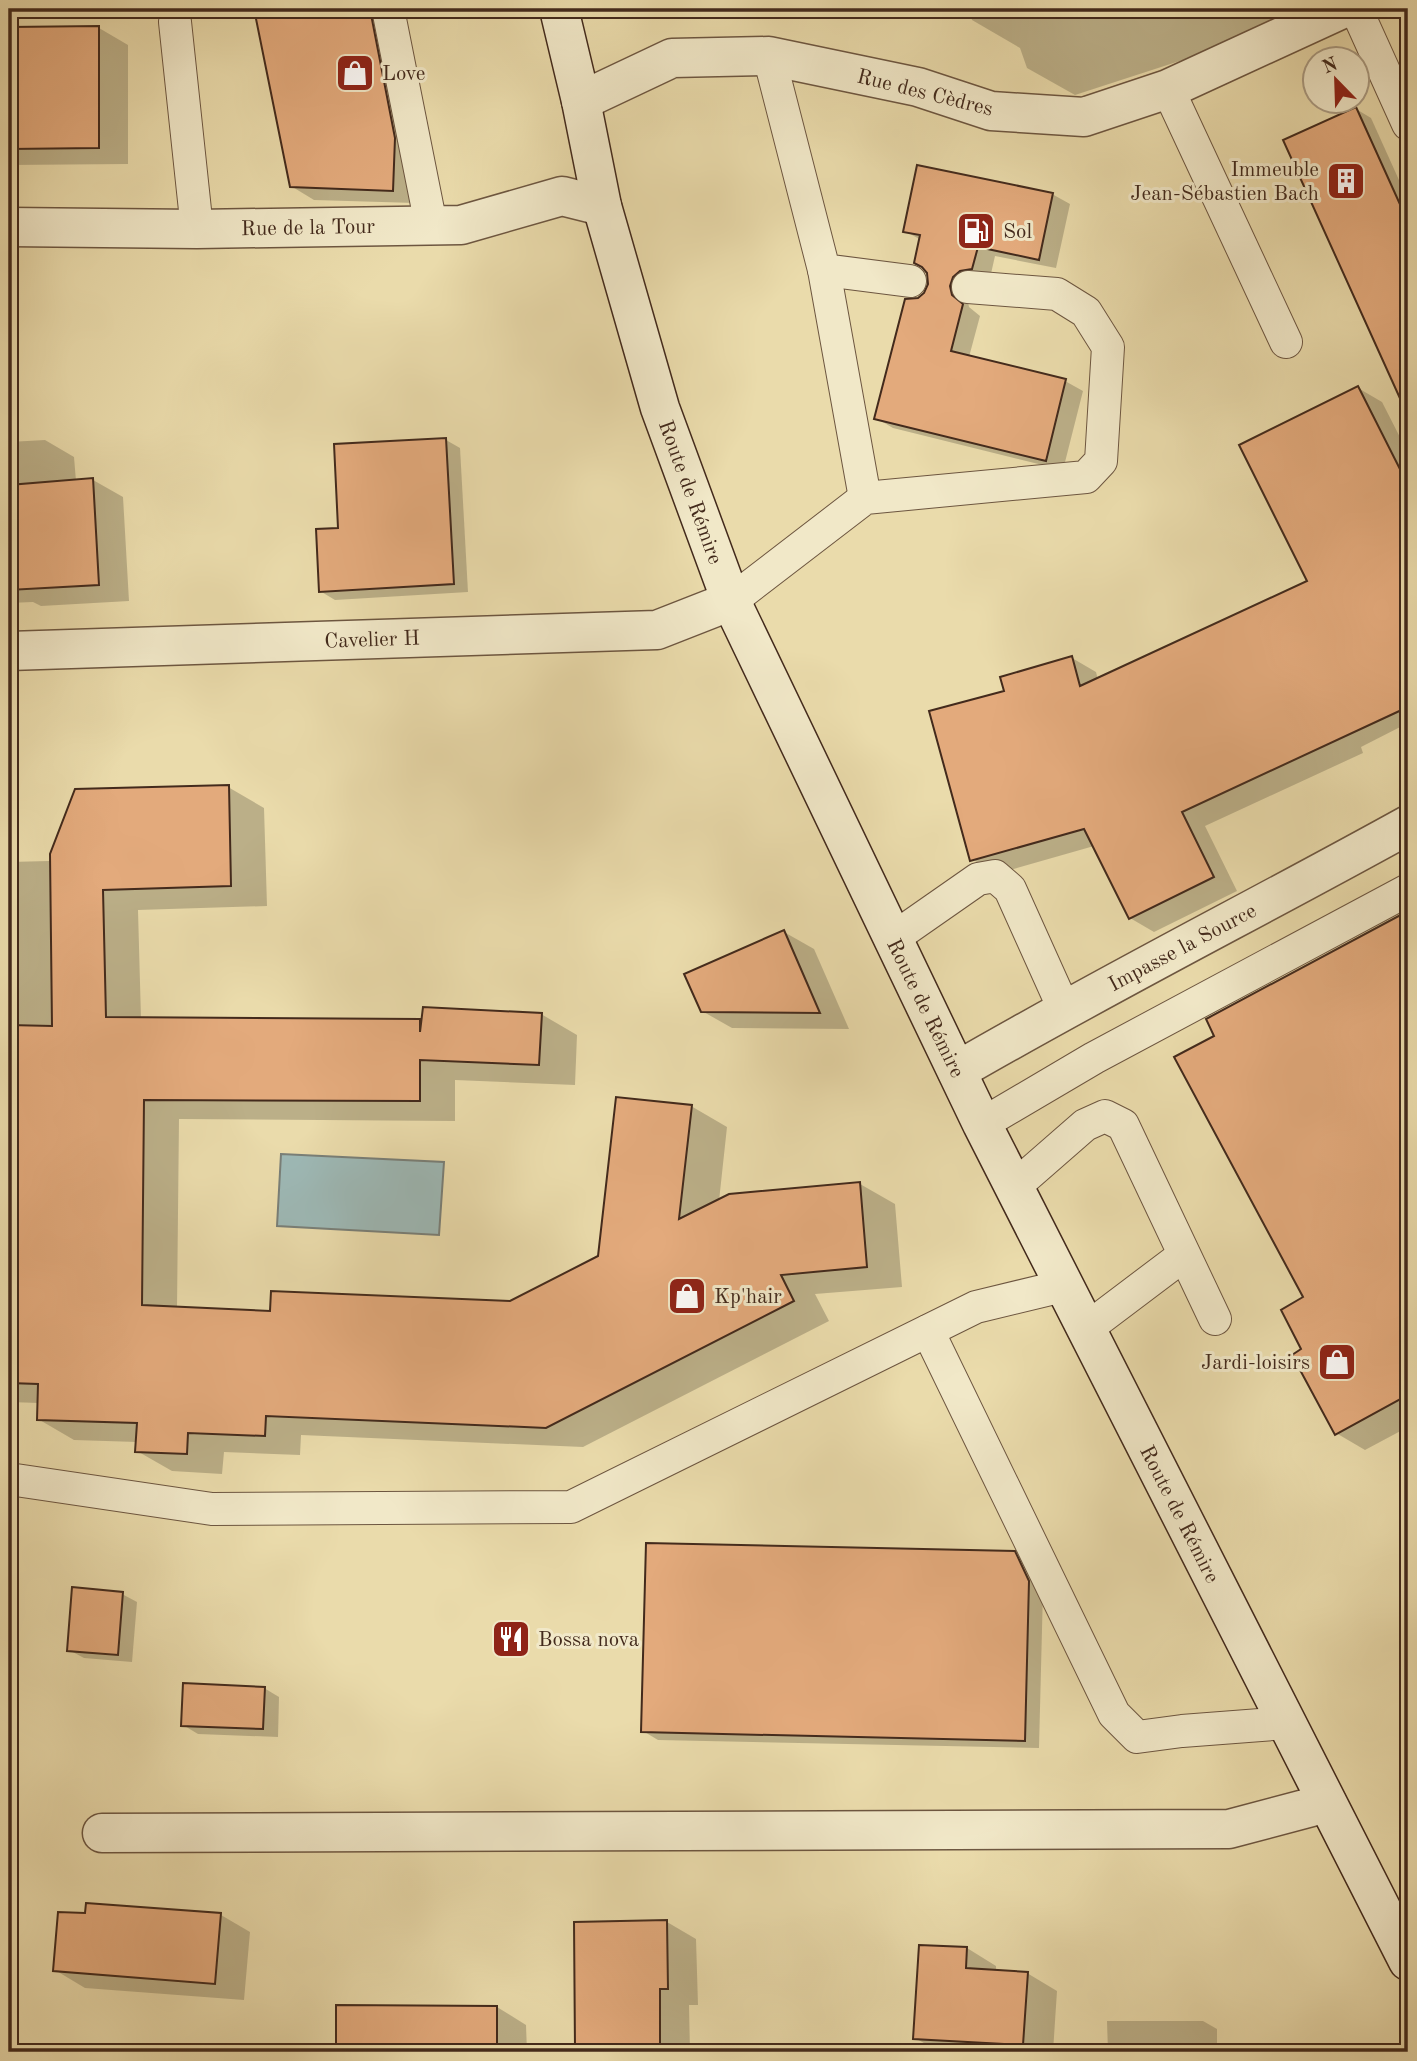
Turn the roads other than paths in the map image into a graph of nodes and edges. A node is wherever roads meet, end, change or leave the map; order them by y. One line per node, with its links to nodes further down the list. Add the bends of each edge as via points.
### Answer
1 (388, 9): 11 (lane)
2 (559, 9): 8 (street, Route de Rémire)
3 (1342, 9): 7 (street, Rue des Cèdres)
4 (1356, 9): 9 (lane)
5 (175, 22): 13 (lane)
6 (769, 57): 7 (street, Rue des Cèdres, via 918,87 991,111 1084,117); 8 (street, Rue des Cèdres, via 672,58); 14 (lane)
7 (1168, 89): 17 (lane)
8 (581, 101): 10 (street, Route de Rémire)
9 (1408, 124)
10 (602, 206): 11 (street, Rue de la Tour, via 562,196 461,225); 19 (street, Route de Rémire, via 660,408)
11 (431, 225): 13 (street, Rue de la Tour)
12 (9, 227): 13 (street, Rue de la Tour)
13 (197, 229)
14 (824, 270): 15 (lane); 18 (lane)
15 (910, 281)
16 (968, 287): 18 (lane, via 1057,294 1086,312 1108,347 1101,461 1086,477)
17 (1286, 342)
18 (865, 498): 19 (lane)
19 (730, 601): 20 (street, Cavelier H, via 657,630); 23 (street, Route de Rémire)
20 (9, 651)
21 (1408, 825): 24 (street, Impasse la Source)
22 (1408, 890): 26 (lane, via 1094,1058)
23 (892, 939): 24 (lane, via 978,879 995,876 1010,889); 25 (street, Route de Rémire)
24 (1064, 1009): 25 (street, Impasse la Source)
25 (957, 1071): 26 (street, Route de Rémire)
26 (982, 1124): 27 (street, Route de Rémire)
27 (1014, 1187): 28 (lane, via 1085,1125 1105,1116 1123,1125); 29 (street, Route de Rémire)
28 (1184, 1255): 30 (lane); 31 (lane)
29 (1063, 1286): 31 (street, Route de Rémire); 32 (lane, via 976,1307)
30 (1215, 1319)
31 (1086, 1329): 34 (street, Route de Rémire)
32 (928, 1331): 33 (lane, via 571,1507 212,1509); 34 (lane, via 1114,1714 1137,1737)
33 (9, 1479)
34 (1287, 1723): 35 (street, Route de Rémire)
35 (1327, 1803): 36 (street, via 1229,1829); 37 (street, Route de Rémire)
36 (102, 1833)
37 (1408, 1962)

